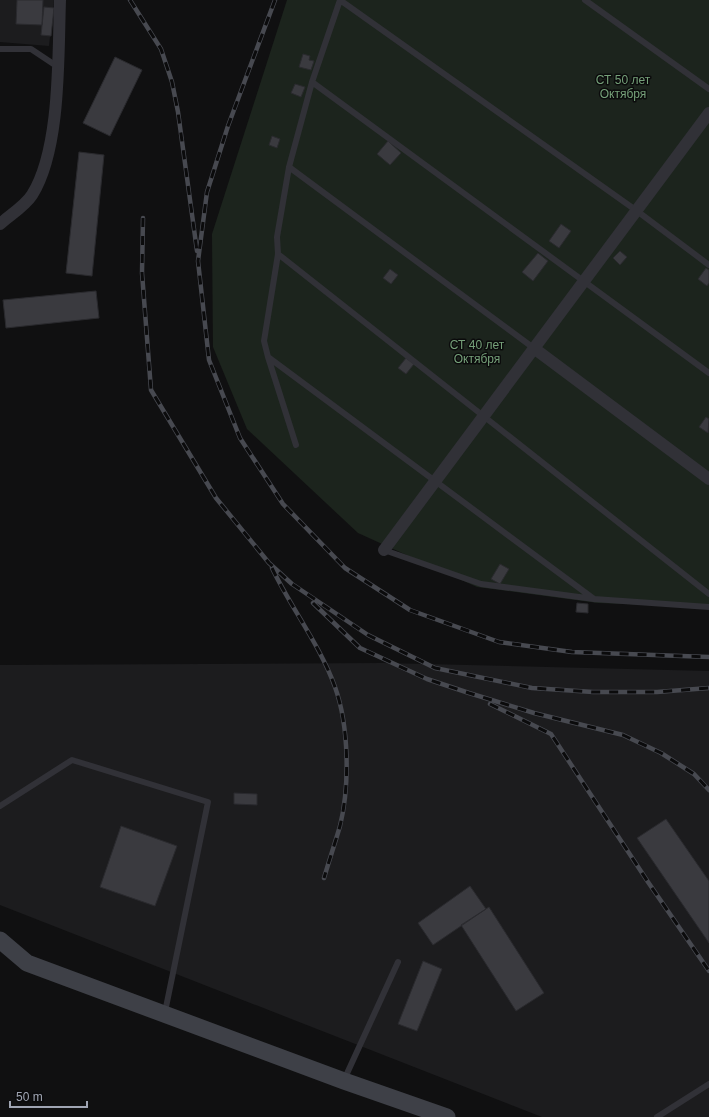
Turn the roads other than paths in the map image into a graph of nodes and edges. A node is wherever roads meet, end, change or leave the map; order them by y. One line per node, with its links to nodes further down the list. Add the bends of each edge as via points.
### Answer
1 (60, 0): 4 (street)
2 (585, 0): 6 (lane)
3 (0, 49): 4 (lane, via 31,50)
4 (58, 67): 10 (street, via 47,162 31,196)
5 (312, 82): 8 (lane); 9 (lane, via 340,0); 13 (lane)
6 (709, 89)
7 (709, 113): 9 (street)
8 (289, 167): 11 (lane, via 277,236); 14 (lane)
9 (637, 211): 12 (lane); 13 (street)
10 (0, 224)
11 (278, 254): 15 (lane, via 264,342); 17 (lane)
12 (709, 265)
13 (585, 281): 14 (street); 16 (lane)
14 (535, 349): 17 (street); 19 (street)
15 (268, 357): 18 (lane); 20 (lane)
16 (709, 373)
17 (485, 416): 20 (street); 22 (lane)
18 (296, 444)
19 (709, 480)
20 (436, 481): 21 (street); 23 (lane)
21 (384, 550): 23 (lane, via 481,584)
22 (709, 594)
23 (594, 599): 24 (lane)
24 (709, 607)
25 (0, 806): 28 (lane, via 72,760 208,802)
26 (0, 940): 28 (street, via 27,963)
27 (398, 962): 29 (lane)
28 (164, 1014): 29 (street)
29 (344, 1082): 31 (street)
30 (709, 1084): 32 (lane)
31 (447, 1117)
32 (657, 1117)

